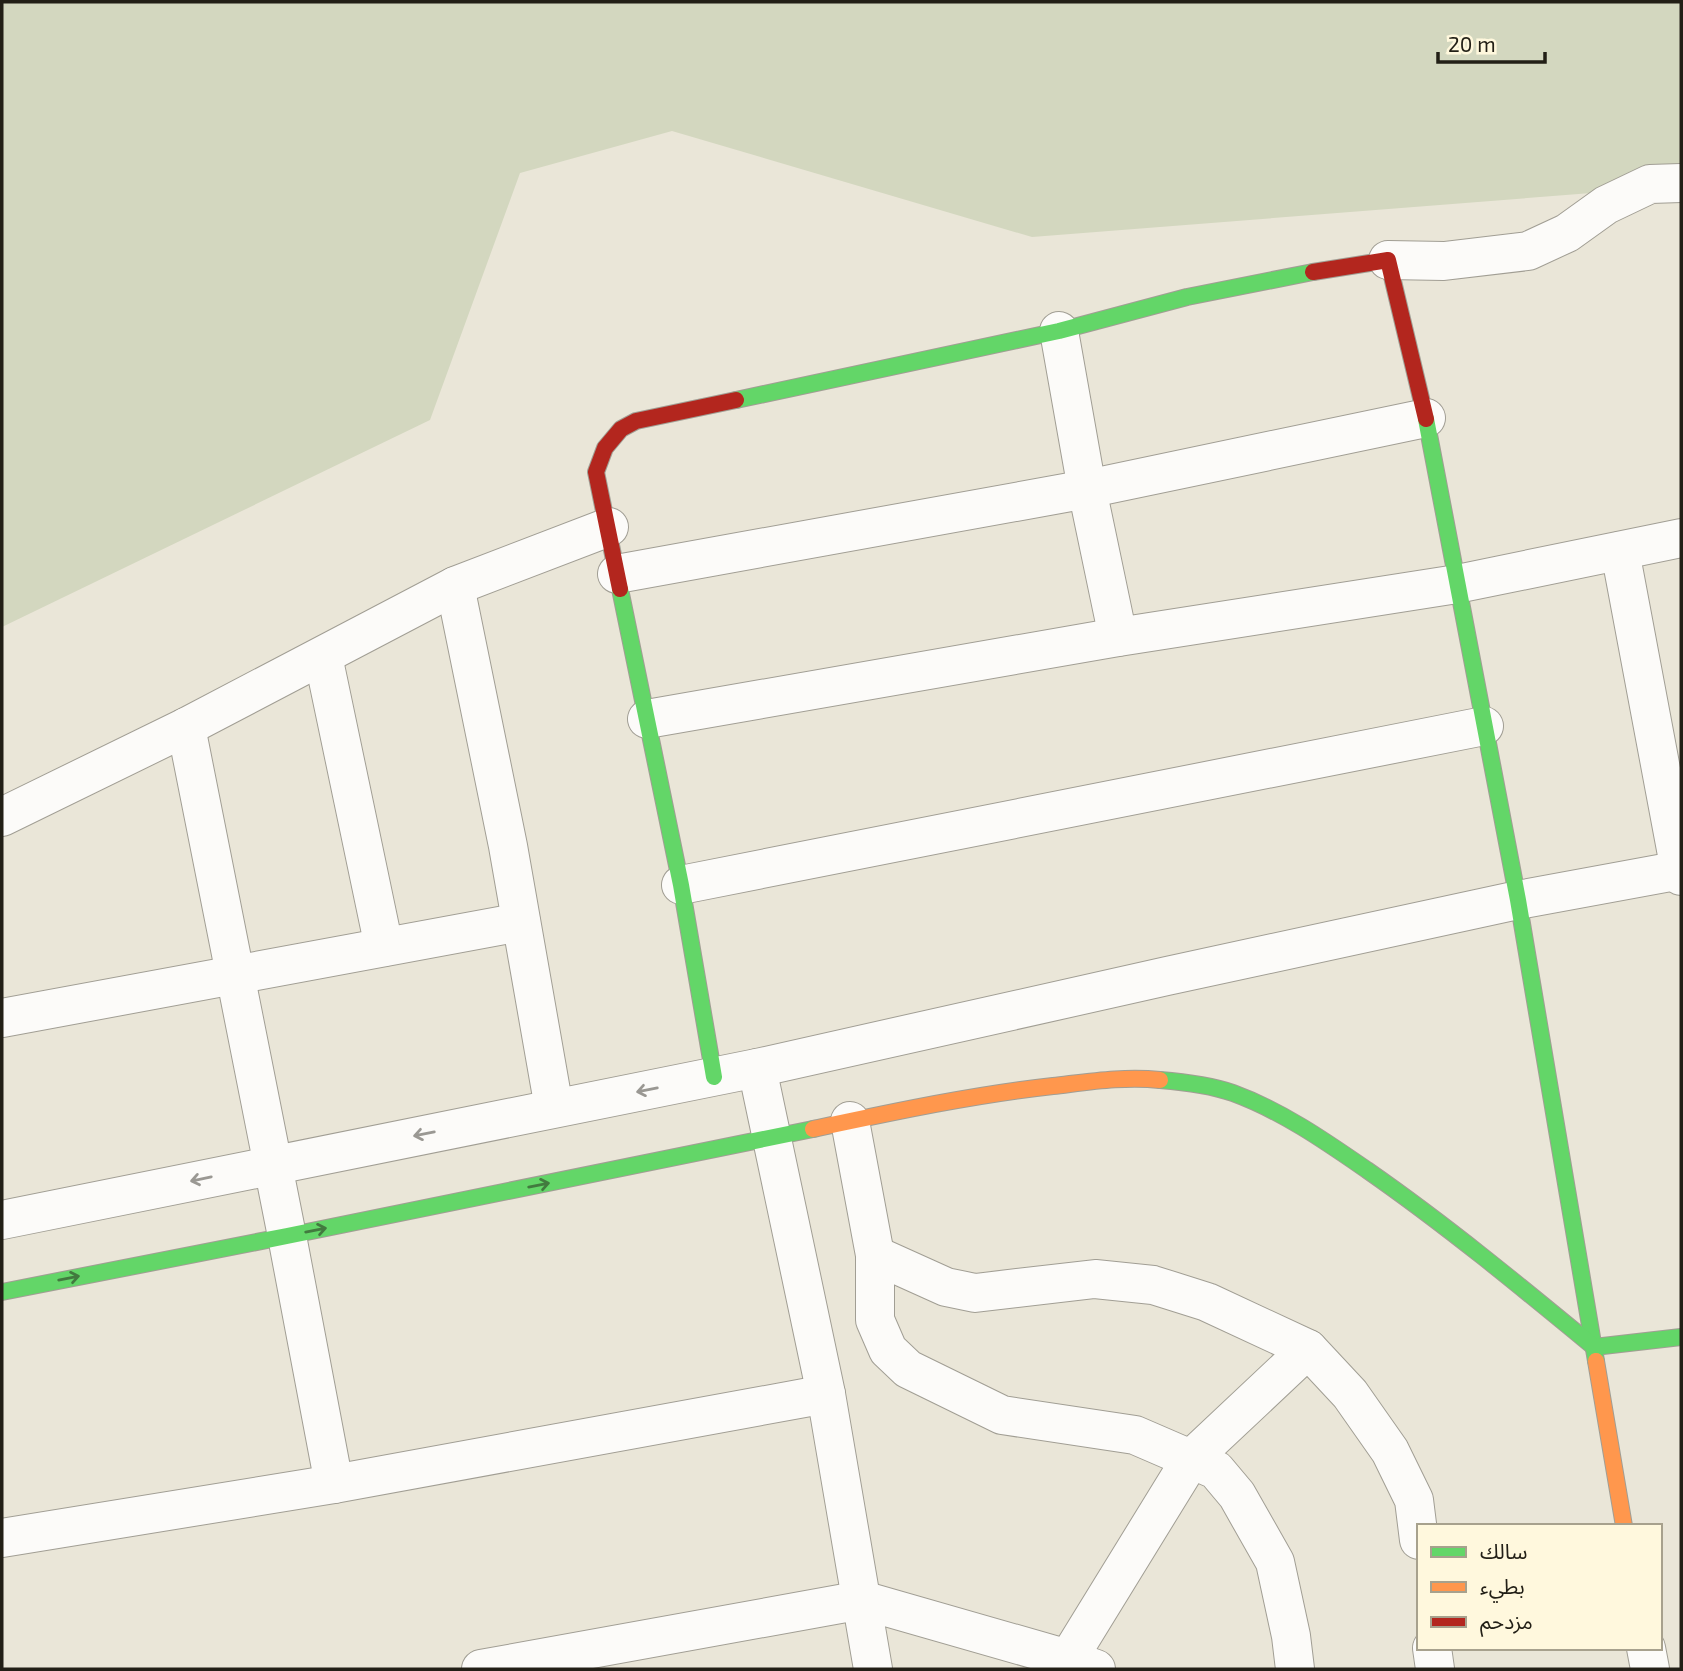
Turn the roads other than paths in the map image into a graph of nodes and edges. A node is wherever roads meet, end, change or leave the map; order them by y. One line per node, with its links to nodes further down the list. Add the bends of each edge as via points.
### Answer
1 (1681, 183): 2 (street, via 1650,184 1528,251 1444,261)
2 (1388, 260): 3 (street, via 1186,297); 4 (street)
3 (1059, 331): 5 (street); 6 (street, via 625,425 604,446 596,472)
4 (1426, 418): 5 (street); 10 (street)
5 (1087, 489): 9 (street); 12 (street)
6 (609, 527): 9 (street); 11 (street)
7 (1681, 538): 8 (street)
8 (1620, 551): 10 (street); 18 (street)
9 (617, 574): 14 (street)
10 (1457, 583): 12 (street); 15 (street)
11 (455, 586): 13 (street); 21 (street)
12 (1118, 638): 14 (street)
13 (323, 656): 16 (street); 22 (street)
14 (647, 719): 19 (street)
15 (1484, 726): 19 (street); 20 (street)
16 (186, 727): 17 (street); 23 (street)
17 (2, 817)
18 (1681, 872): 20 (street)
19 (681, 885): 26 (street)
20 (1518, 900): 25 (street); 36 (street)
21 (521, 922): 22 (street); 27 (street)
22 (384, 947): 23 (street)
23 (235, 976): 24 (street); 30 (street)
24 (2, 1018)
25 (757, 1068): 26 (street); 29 (street)
26 (714, 1076): 27 (street, one-way to 27)
27 (554, 1108): 30 (street, one-way to 30)
28 (850, 1121): 29 (street); 33 (street); 36 (street, via 953,1100 1114,1079 1188,1083 1233,1093 1280,1115 1401,1193)
29 (773, 1137): 32 (street, one-way to 29); 38 (street)
30 (272, 1165): 31 (street, one-way to 31); 32 (street)
31 (2, 1220)
32 (287, 1236): 34 (street, one-way to 32); 40 (street)
33 (875, 1255): 37 (street, via 946,1287 975,1293 1095,1279 1153,1285 1208,1302); 39 (street, via 876,1320 888,1350 908,1369 1002,1416 1135,1435)
34 (2, 1292)
35 (1681, 1338): 36 (street)
36 (1594, 1347): 42 (street)
37 (1308, 1349): 39 (street); 41 (street, via 1350,1394 1390,1451 1414,1500)
38 (826, 1394): 40 (street); 44 (street)
39 (1191, 1459): 48 (street); 51 (street, via 1216,1470 1237,1495 1275,1562)
40 (334, 1484): 43 (street)
41 (1417, 1524)
42 (1624, 1524)
43 (2, 1538)
44 (862, 1600): 47 (street); 48 (street); 50 (street)
45 (1433, 1650): 52 (street)
46 (1646, 1650): 53 (street)
47 (643, 1655): 49 (street)
48 (1082, 1664)
49 (481, 1669)
50 (873, 1669)
51 (1296, 1669)
52 (1435, 1669)
53 (1650, 1669)

